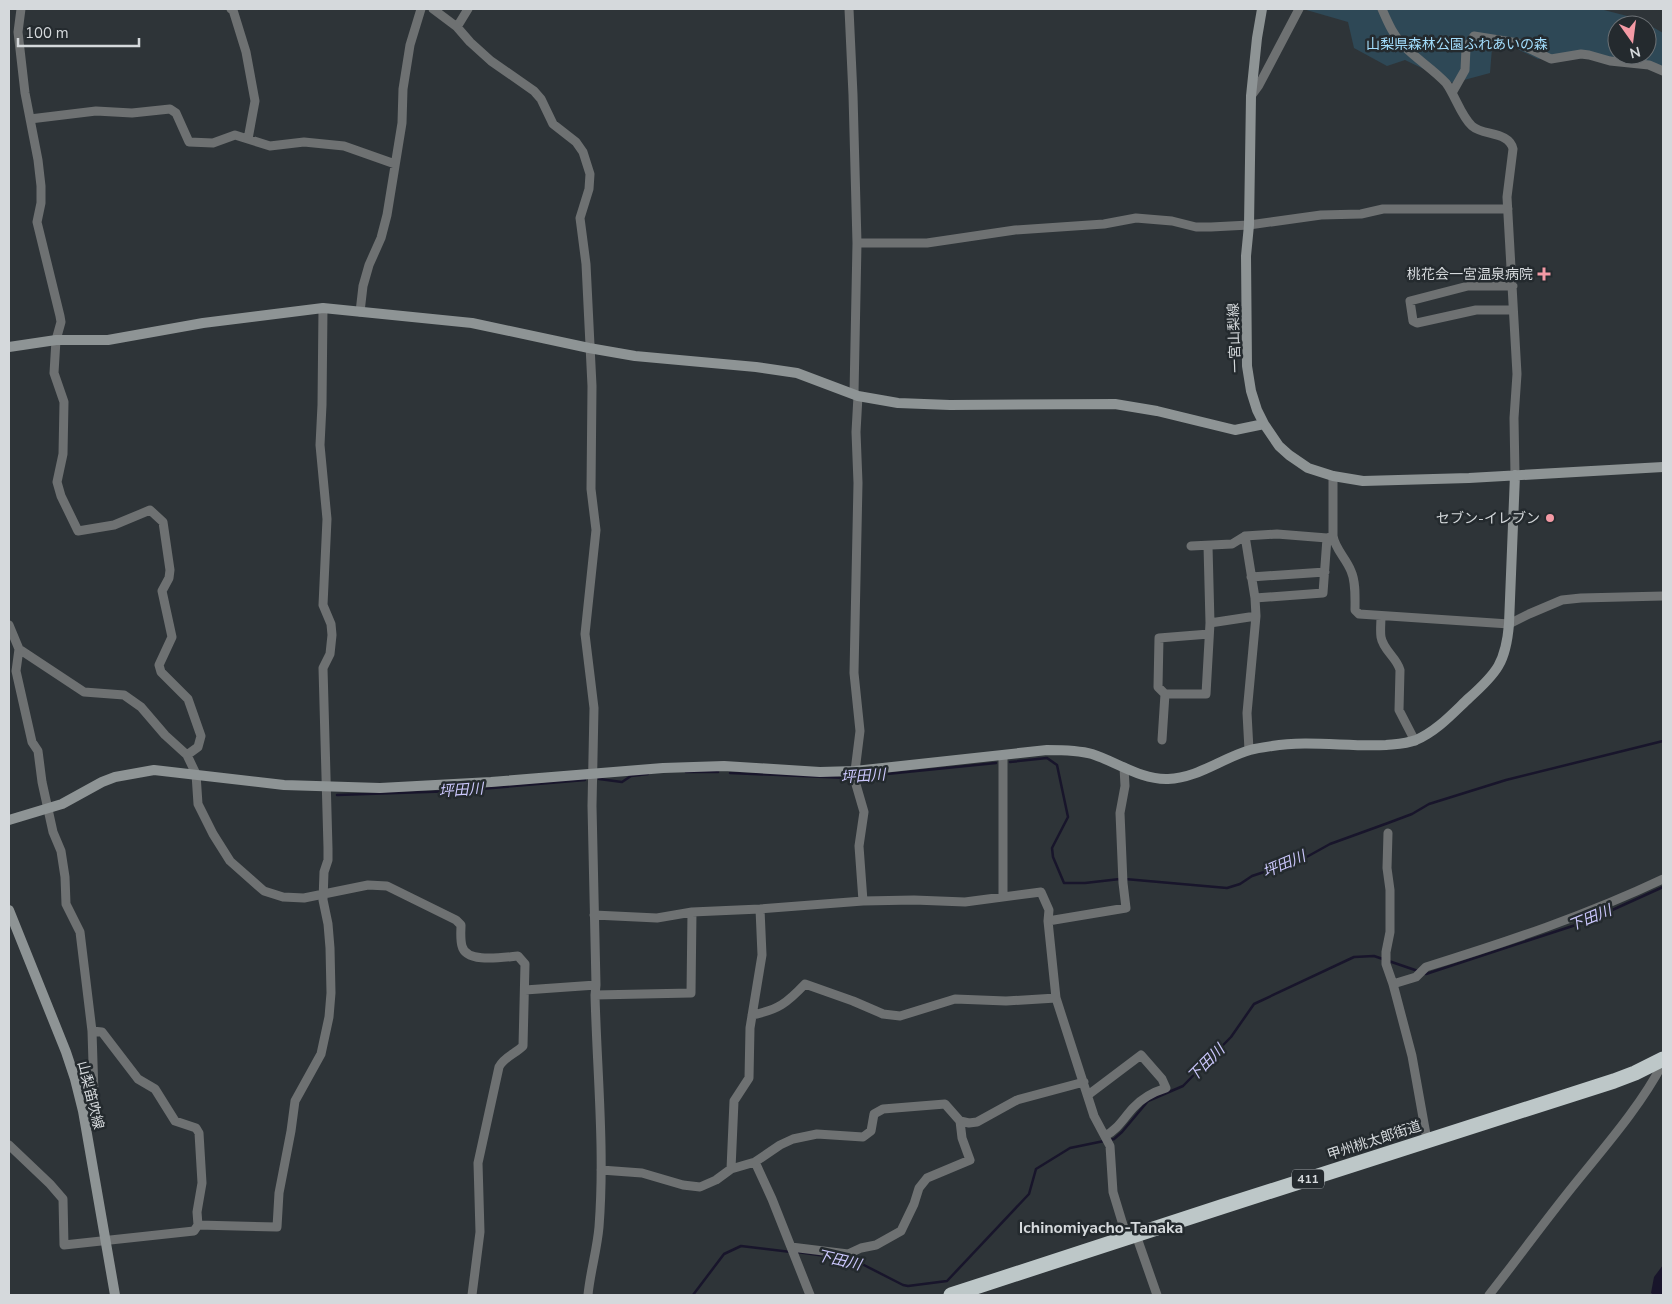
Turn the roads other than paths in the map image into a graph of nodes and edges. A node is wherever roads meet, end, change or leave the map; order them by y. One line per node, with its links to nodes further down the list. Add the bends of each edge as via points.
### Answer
1 (21, 9): 14 (street, via 18,32)
2 (231, 9): 15 (street, via 246,52 255,101)
3 (421, 9): 16 (street, via 410,45)
4 (433, 9): 10 (street)
5 (468, 9): 10 (street)
6 (849, 9): 19 (street)
7 (1262, 9): 13 (street, 一宮山梨線)
8 (1299, 9): 13 (street)
9 (1382, 9): 12 (street, via 1398,40 1441,78)
10 (456, 27): 26 (street, via 491,61 534,91 553,124 579,146 586,158 590,182 580,218 586,264)
11 (1663, 71): 12 (street, via 1649,65 1610,62 1581,54 1551,59 1518,43 1474,36 1466,48 1465,70)
12 (1452, 93): 17 (street, via 1472,127 1512,144)
13 (1251, 96): 18 (street, 一宮山梨線)
14 (30, 119): 15 (street, via 96,111 132,113 170,109 176,113 189,142 213,143 235,135); 24 (street, via 41,186 37,222 61,322)
15 (248, 138): 16 (street, via 270,146 304,142 344,146)
16 (395, 164): 23 (street, via 387,216 363,286)
17 (1508, 209): 18 (street, via 1383,209); 20 (street)
18 (1250, 225): 19 (street, via 1196,227 1136,218 1104,224 1015,230 928,243); 28 (street, 一宮山梨線, via 1246,256 1247,366 1251,391)
19 (857, 243): 27 (street)
20 (1512, 286): 22 (street); 22 (street, via 1468,286 1410,301 1413,321 1417,323 1476,310)
21 (323, 308): 23 (street); 24 (street, via 203,323 108,340); 57 (street, via 320,445 327,519 323,605 332,635 330,654 323,668)
22 (1513, 310): 30 (street, via 1517,374)
23 (360, 312): 26 (street, via 472,323)
24 (56, 340): 25 (street); 51 (street, via 54,374 64,402 64,454 58,482 61,496 78,531 114,526 150,510 163,522 170,570 162,591 172,637 159,665 160,672 188,699 201,736 198,747)
25 (9, 347)
26 (589, 348): 27 (street, via 797,373); 55 (street, via 591,489 596,530 585,634 594,708)
27 (856, 395): 28 (street, via 898,403 1115,404 1235,430); 56 (street, via 858,502 854,673 860,731)
28 (1264, 424): 31 (street, 一宮山梨線, via 1289,455 1308,468)
29 (1663, 467): 30 (street, 一宮山梨線)
30 (1515, 475): 31 (street, 一宮山梨線, via 1363,480); 43 (street)
31 (1334, 476): 33 (street)
32 (1245, 536): 33 (street); 35 (street, via 1232,544); 37 (street)
33 (1330, 536): 36 (street); 41 (street, via 1354,578 1355,610 1359,614)
34 (1190, 546): 35 (street)
35 (1208, 546): 42 (street)
36 (1325, 572): 37 (street); 39 (street, via 1323,593)
37 (1252, 577): 39 (street)
38 (1663, 596): 43 (street, via 1562,600)
39 (1255, 598): 40 (street)
40 (1256, 616): 42 (street); 50 (street, via 1247,712)
41 (1382, 616): 43 (street); 49 (street, via 1383,644 1399,664 1399,710)
42 (1210, 623): 45 (street)
43 (1509, 624): 49 (street, via 1508,644 1495,672 1440,725)
44 (9, 625): 46 (street)
45 (1210, 634): 47 (street, via 1206,694); 47 (street, via 1159,638 1158,687)
46 (19, 649): 51 (street, via 84,692 124,695 141,707); 58 (street, via 16,670 32,742 38,751)
47 (1165, 694): 48 (street)
48 (1162, 740)
49 (1415, 741): 50 (street, via 1371,746 1275,745)
50 (1249, 750): 53 (street, via 1195,773 1167,779 1145,776)
51 (187, 754): 54 (street)
52 (1003, 755): 53 (street, via 1070,750 1090,753); 56 (street); 63 (street)
53 (1124, 767): 69 (street, via 1125,786 1120,813 1126,908)
54 (196, 774): 57 (street, via 249,782); 58 (street, via 154,770 132,773 102,782); 62 (street, via 198,804 230,861 264,891 283,897 304,898)
55 (593, 774): 56 (street, via 724,766); 57 (street, via 425,786); 68 (street)
56 (855, 775): 64 (street, via 864,812 859,846)
57 (325, 787): 62 (street, via 328,860)
58 (48, 810): 59 (street); 75 (street, via 61,851 66,904 80,932)
59 (9, 820)
60 (1388, 833): 70 (street, via 1390,932 1386,964)
61 (1663, 879): 70 (street, via 1565,920 1426,967 1416,977)
62 (323, 893): 71 (street, via 368,885 397,890 456,920 461,925 464,952 473,957 518,956 525,964); 87 (street, via 330,948 329,1017 321,1054 295,1101 279,1193 277,1227)
63 (1003, 897): 64 (street, via 965,902); 69 (street, via 1041,892 1049,910)
64 (863, 901): 65 (street)
65 (760, 909): 67 (street); 74 (street, via 762,955)
66 (9, 910): 79 (street, 山梨笛吹線, via 66,1052)
67 (692, 912): 68 (street, via 657,918); 72 (street, via 692,993)
68 (594, 915): 72 (street)
69 (1048, 921): 73 (street)
70 (1393, 984): 82 (street, via 1412,1056)
71 (525, 990): 72 (street); 92 (street, via 523,1046 503,1060 499,1067 478,1163 480,1232)
72 (596, 990): 86 (street)
73 (1056, 998): 74 (street, via 955,999 900,1016 883,1014 805,984 789,1000 771,1011); 77 (street)
74 (752, 1015): 85 (street, via 749,1078 734,1102)
75 (92, 1031): 79 (street, via 94,1095); 87 (street, via 102,1032 138,1079 155,1088 175,1121 196,1128 199,1133 202,1182)
76 (1663, 1061): 82 (highway, 甲州桃太郎街道 / 411, via 1614,1081); 97 (street, via 1657,1075 1620,1128)
77 (1084, 1082): 78 (street); 80 (street, via 1017,1100 977,1122)
78 (1088, 1095): 81 (street, via 1094,1116); 81 (street, via 1141,1054 1166,1088 1143,1099 1115,1130)
79 (83, 1111): 89 (street, 山梨笛吹線)
80 (960, 1121): 84 (street, via 945,1104 884,1109 874,1114 871,1132 863,1137 806,1136 780,1145); 90 (street, via 970,1160 927,1178 919,1188 901,1231 876,1245 848,1254)
81 (1105, 1136): 88 (street, via 1110,1146 1113,1192)
82 (1427, 1140): 88 (highway, 甲州桃太郎街道 / 411)
83 (9, 1146): 89 (street, via 63,1199 64,1245)
84 (755, 1162): 85 (street); 90 (street)
85 (731, 1169): 86 (street, via 700,1187 642,1173)
86 (600, 1170): 93 (street, via 599,1229)
87 (198, 1225): 89 (street, via 194,1231)
88 (1131, 1236): 95 (highway, 甲州桃太郎街道 / 411); 96 (street)
89 (105, 1240): 91 (street, 山梨笛吹線)
90 (793, 1251): 94 (street)
91 (115, 1295)
92 (472, 1295)
93 (588, 1295)
94 (810, 1295)
95 (952, 1295)
96 (1157, 1295)
97 (1489, 1295)

